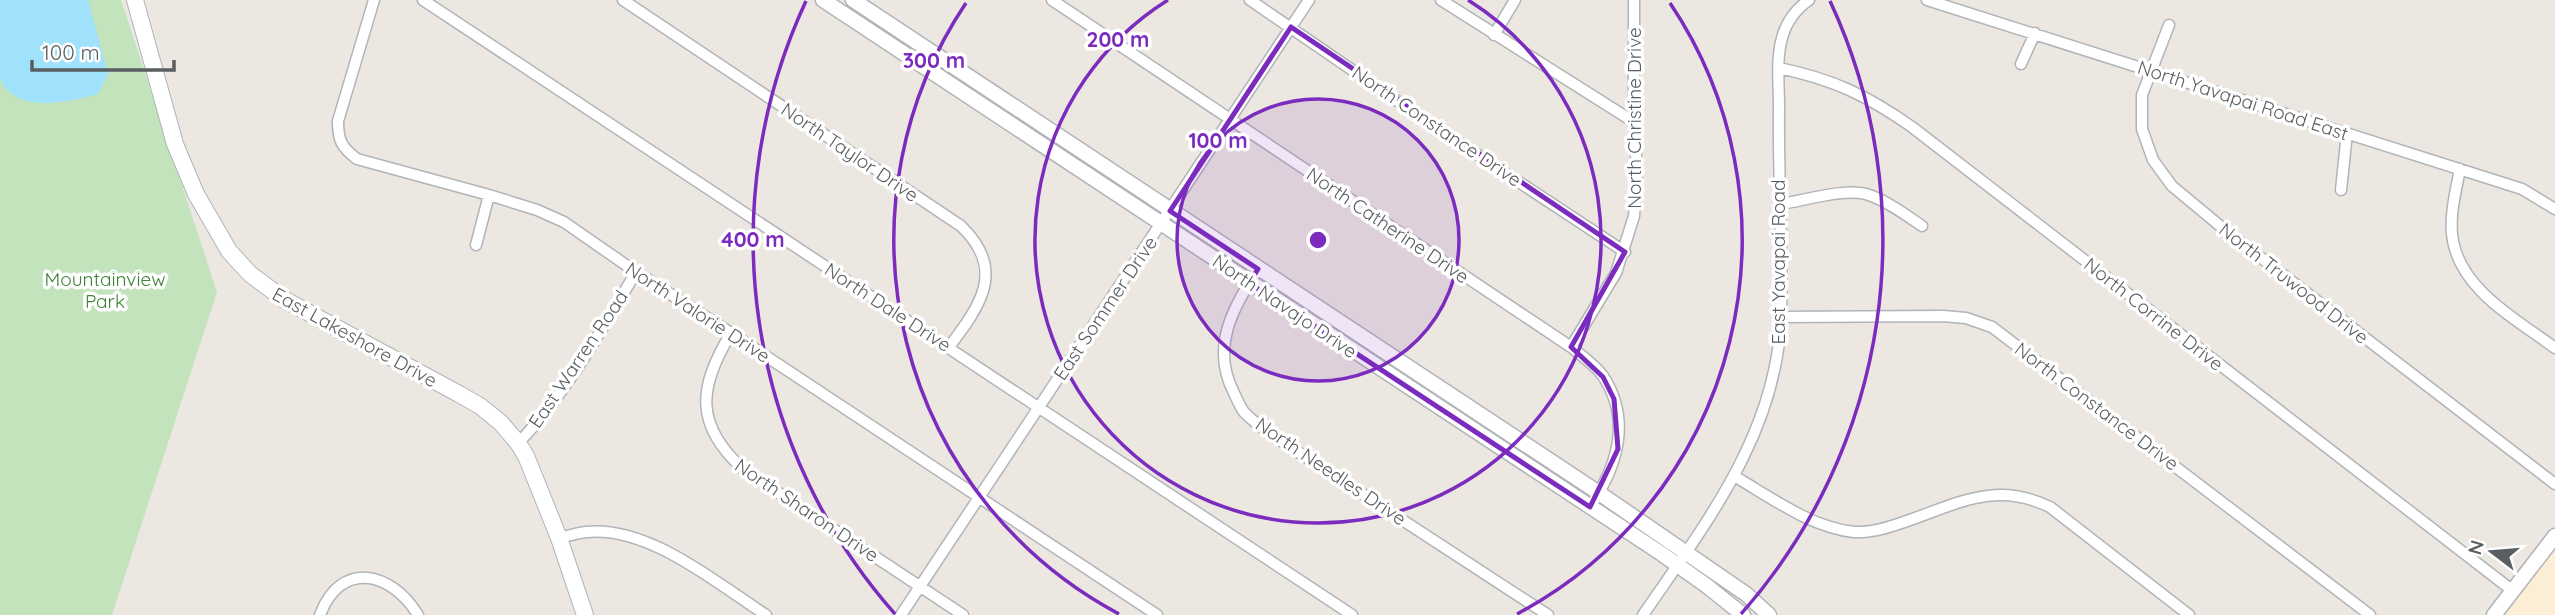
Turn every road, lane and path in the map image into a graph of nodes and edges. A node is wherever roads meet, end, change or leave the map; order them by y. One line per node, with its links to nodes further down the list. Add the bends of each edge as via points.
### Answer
1 (135, 0): 44 (main road, East Lakeshore Drive, via 175,144 196,194 229,251 285,300 480,406)
2 (374, 0): 27 (street, North Valorie Drive, via 338,121 338,138 344,149 357,159)
3 (423, 0): 40 (street, North Dale Drive)
4 (623, 0): 40 (street, North Taylor Drive, via 974,238 985,264 984,288 976,311)
5 (823, 0): 31 (street, North Navajo Drive)
6 (853, 0): 30 (street, North Navajo Drive)
7 (1052, 0): 22 (street, North Catherine Drive)
8 (1250, 0): 16 (street, North Constance Drive)
9 (1309, 0): 16 (street, East Sommer Drive)
10 (1441, 0): 18 (street)
11 (1515, 0): 18 (street)
12 (1634, 0): 23 (street, North Christine Drive)
13 (1927, 0): 17 (street, North Yavapai Road East)
14 (1805, 3): 20 (street, East Yavapai Road, via 1788,22)
15 (2169, 25): 21 (street, North Truwood Drive)
16 (1291, 27): 22 (street, East Sommer Drive); 34 (street, North Constance Drive)
17 (2035, 33): 19 (street); 21 (street, North Yavapai Road East)
18 (1494, 36): 23 (street)
19 (2021, 64)
20 (1779, 68): 28 (street, East Yavapai Road); 55 (street, North Corrine Drive, via 1846,87 1912,127)
21 (2150, 70): 24 (street, North Yavapai Road East); 46 (street, North Truwood Drive, via 2142,95 2142,129 2153,160 2172,186)
22 (1230, 118): 30 (street, East Sommer Drive); 41 (street, North Catherine Drive)
23 (1634, 122): 34 (street, North Christine Drive, via 1634,216)
24 (2347, 133): 25 (street, North Yavapai Road East); 26 (street)
25 (2460, 169): 29 (street, North Yavapai Road East, via 2522,189); 42 (street, via 2452,235 2462,268 2480,290)
26 (2341, 190)
27 (489, 195): 33 (street); 36 (street, North Valorie Drive, via 564,222)
28 (1780, 204): 32 (street, via 1837,193 1869,195); 38 (street, East Yavapai Road)
29 (2555, 209)
30 (1170, 211): 31 (street, East Sommer Drive); 35 (street, North Navajo Drive)
31 (1162, 224): 37 (street, North Navajo Drive); 43 (street, East Sommer Drive)
32 (1922, 226)
33 (476, 245)
34 (1625, 252): 41 (street, North Christine Drive)
35 (1258, 269): 37 (street, North Needles Drive); 47 (street, North Navajo Drive)
36 (636, 272): 39 (street, North Valorie Drive); 44 (street, East Warren Road, via 541,420)
37 (1249, 282): 49 (street, North Navajo Drive); 64 (street, North Needles Drive, via 1226,327 1222,361 1245,412 1269,433)
38 (1781, 317): 45 (street, East Yavapai Road, via 1776,369 1765,408); 69 (street, North Constance Drive, via 1943,316 1992,327)
39 (732, 333): 48 (street, North Valorie Drive); 54 (street, North Sharon Drive, via 709,379 706,409 714,435 727,455)
40 (949, 347): 43 (street, North Dale Drive)
41 (1572, 347): 47 (street, North Catherine Drive, via 1603,377 1619,425 1618,449)
42 (2555, 348)
43 (1037, 406): 48 (street, East Sommer Drive); 63 (street, North Dale Drive)
44 (518, 443): 51 (main road, East Lakeshore Drive)
45 (1734, 476): 52 (street, East Yavapai Road); 68 (street, via 1804,517 1831,529 1858,532 1900,524 1971,499 2028,496 2050,507)
46 (2555, 484)
47 (1599, 493): 49 (street, North Catherine Drive); 52 (street, North Navajo Drive)
48 (979, 496): 54 (street, East Sommer Drive); 62 (street, North Valorie Drive)
49 (1590, 507): 53 (street, North Navajo Drive)
50 (2555, 536): 55 (street)
51 (559, 538): 58 (main road, East Lakeshore Drive); 59 (street, via 605,532 643,539)
52 (1685, 552): 53 (street, East Yavapai Road); 67 (street, North Navajo Drive)
53 (1677, 565): 65 (street, East Yavapai Road); 66 (street, North Navajo Drive)
54 (920, 586): 60 (street, East Sommer Drive); 61 (street, North Sharon Drive)
55 (2512, 591): 70 (street)
56 (320, 615): 57 (street, via 346,582 370,577 399,591)
57 (418, 615)
58 (585, 615)
59 (766, 615)
60 (901, 615)
61 (963, 615)
62 (1157, 615)
63 (1352, 615)
64 (1548, 615)
65 (1643, 615)
66 (1743, 615)
67 (1769, 615)
68 (2189, 615)
69 (2370, 615)
70 (2494, 615)

